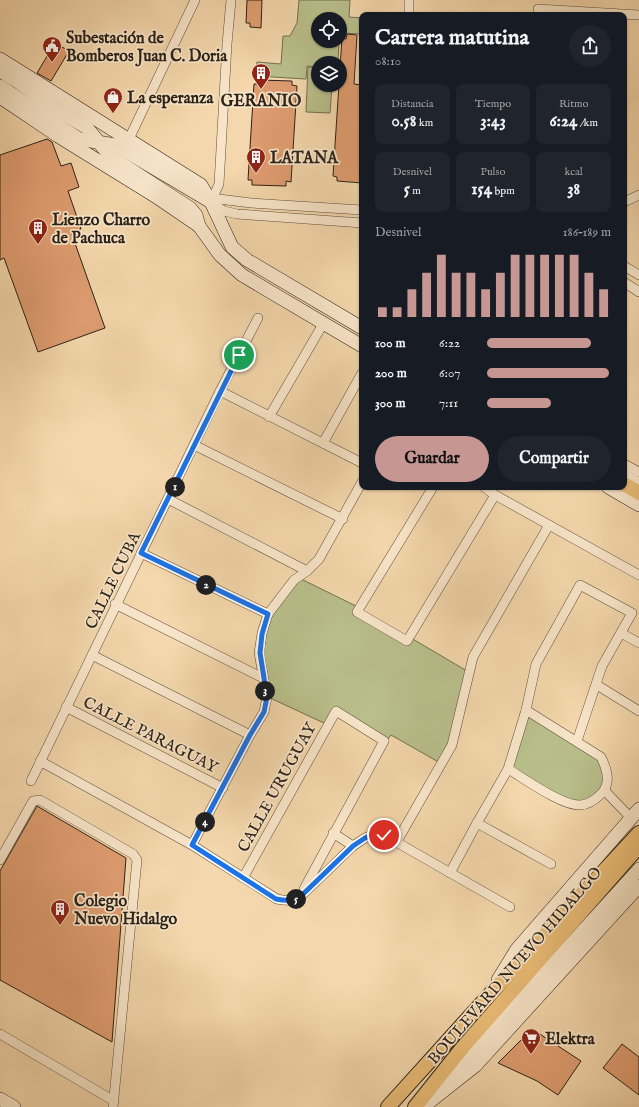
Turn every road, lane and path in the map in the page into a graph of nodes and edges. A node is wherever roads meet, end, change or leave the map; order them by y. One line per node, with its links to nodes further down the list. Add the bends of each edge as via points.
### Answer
1 (195, 0): 13 (street)
2 (232, 0): 17 (street, via 219,184)
3 (410, 0): 5 (street)
4 (538, 8): 6 (street)
5 (408, 12)
6 (596, 12)
7 (627, 14): 8 (street)
8 (639, 15)
9 (0, 59): 13 (main road)
10 (0, 71): 14 (main road, via 87,128)
11 (0, 86): 14 (main road, via 79,139)
12 (0, 97): 20 (main road)
13 (130, 139): 17 (main road, via 201,185)
14 (99, 142): 17 (main road, via 115,145); 20 (main road, via 110,156 190,208 196,215)
15 (639, 195): 16 (street)
16 (627, 201)
17 (211, 202): 18 (street, via 219,199); 19 (street, via 224,211 237,214); 20 (main road); 27 (main road, via 232,247 247,260)
18 (359, 210)
19 (359, 223)
20 (199, 226): 26 (main road, via 220,255 242,275)
21 (627, 268): 22 (street)
22 (639, 275)
23 (627, 284): 24 (street)
24 (639, 292)
25 (258, 318): 30 (street, CALLE CUBA)
26 (323, 324): 28 (main road); 31 (street)
27 (359, 326)
28 (359, 344)
29 (359, 378): 32 (street)
30 (220, 392): 31 (street); 33 (street, CALLE CUBA)
31 (269, 417): 32 (street)
32 (323, 443): 34 (street)
33 (194, 445): 46 (street, CALLE CUBA); 48 (street)
34 (359, 461)
35 (627, 466): 36 (street)
36 (639, 472)
37 (627, 478): 38 (main road)
38 (639, 484)
39 (627, 486): 44 (main road)
40 (359, 488): 48 (street)
41 (431, 490): 45 (street, via 357,612 407,641)
42 (488, 490): 45 (street)
43 (613, 490): 47 (main road)
44 (639, 493)
45 (495, 495): 49 (street)
46 (168, 500): 50 (street, CALLE CUBA); 51 (street)
47 (639, 505)
48 (343, 519): 51 (street, via 319,559)
49 (549, 525): 52 (street); 74 (street, via 473,657 452,745)
50 (141, 553): 53 (street, CALLE CUBA); 54 (street)
51 (307, 571): 54 (street, via 294,580)
52 (639, 575)
53 (116, 604): 57 (street, CALLE CUBA); 58 (street)
54 (268, 614): 58 (street, via 260,653)
55 (621, 632): 56 (street); 59 (street, via 602,666); 61 (street, via 632,613 580,585 536,664)
56 (639, 643)
57 (92, 655): 60 (street, CALLE CUBA); 63 (street)
58 (262, 678): 63 (street, via 267,697 264,712)
59 (597, 685): 62 (street); 64 (street)
60 (66, 707): 65 (street, CALLE CUBA); 68 (street, CALLE PARAGUAY)
61 (526, 710): 64 (street); 66 (street)
62 (639, 711)
63 (250, 735): 68 (street)
64 (577, 741): 69 (street, via 601,757 607,770 608,782)
65 (40, 762): 67 (street, CALLE CUBA); 75 (street)
66 (508, 770): 69 (street, via 566,803 580,805 594,801); 71 (street)
67 (31, 781)
68 (223, 788): 75 (street)
69 (604, 791): 70 (street)
70 (635, 813): 86 (main road, BOULEVARD NUEVO HIDALGO, via 517,949)
71 (477, 823): 79 (street); 81 (street)
72 (334, 833): 76 (street); 82 (street, CALLE URUGUAY, via 384,741 336,711); 84 (street)
73 (639, 834): 86 (main road, BOULEVARD NUEVO HIDALGO)
74 (396, 843): 76 (street, via 384,835 374,834); 81 (street)
75 (192, 845): 82 (street)
76 (353, 846): 84 (street)
77 (639, 846): 92 (main road, BOULEVARD NUEVO HIDALGO, via 463,1047)
78 (0, 860): 89 (street, via 33,802 40,800 133,854 137,860)
79 (551, 864)
80 (639, 869): 93 (main road, BOULEVARD NUEVO HIDALGO, via 472,1053)
81 (450, 873): 85 (street)
82 (243, 878): 84 (street, via 276,899 285,901)
83 (639, 886): 94 (main road, via 474,1066)
84 (300, 897)
85 (510, 907)
86 (492, 992): 91 (main road, BOULEVARD NUEVO HIDALGO)
87 (0, 1034): 89 (street)
88 (0, 1099): 90 (main road)
89 (113, 1104)
90 (14, 1107)
91 (388, 1107)
92 (415, 1107)
93 (418, 1107)
94 (423, 1107)

